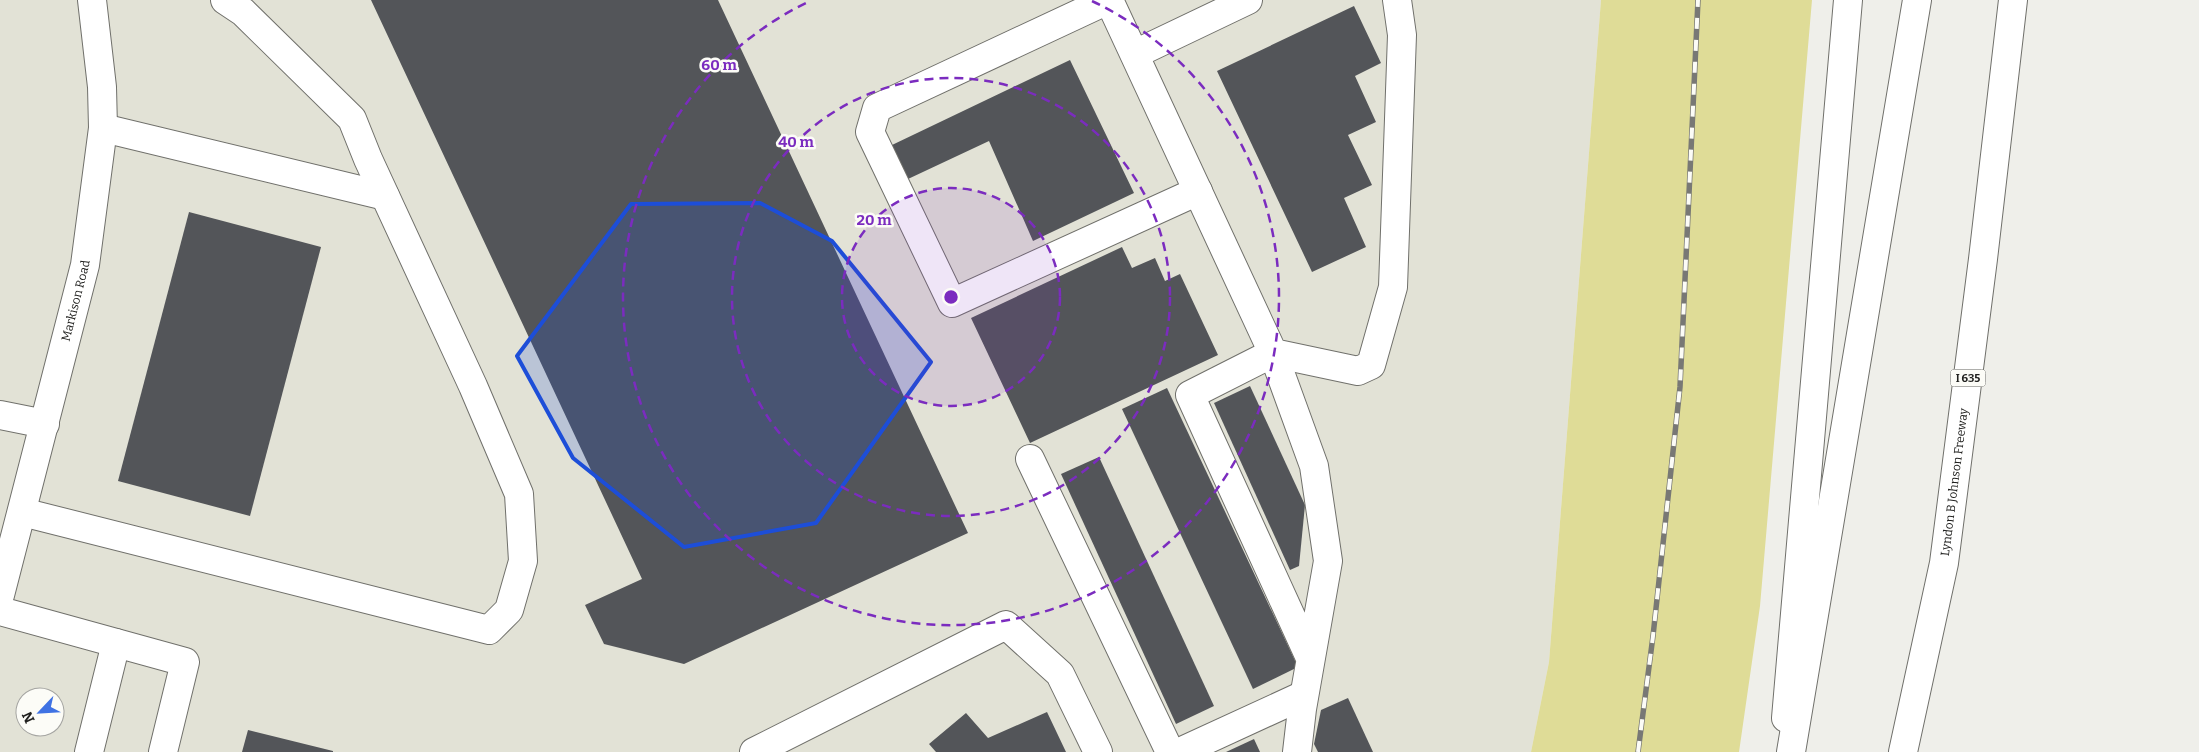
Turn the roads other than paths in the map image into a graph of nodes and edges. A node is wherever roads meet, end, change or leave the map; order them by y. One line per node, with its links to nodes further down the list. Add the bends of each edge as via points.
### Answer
1 (92, 0): 10 (main road, Markison Road, via 102,87)
2 (225, 0): 12 (main road, via 243,12 352,119)
3 (1108, 0): 9 (main road); 11 (main road, via 877,108 870,132 952,303)
4 (1248, 0): 9 (main road)
5 (1397, 0): 13 (main road, via 1402,35 1393,287 1370,365 1358,370)
6 (1848, 0): 30 (main road)
7 (1917, 0): 31 (main road)
8 (2013, 0): 32 (main road, Lyndon B Johnson Freeway / I 635, via 1944,563)
9 (1135, 54): 11 (main road)
10 (103, 128): 12 (main road); 15 (main road, Markison Road, via 85,265)
11 (1198, 191): 13 (main road)
12 (385, 196): 17 (main road, via 519,494 523,561 508,610 489,630)
13 (1273, 353): 21 (main road, via 1314,466 1328,561); 21 (main road, via 1190,395)
14 (0, 415): 15 (main road)
15 (45, 424): 17 (main road, Markison Road)
16 (1030, 459): 27 (main road)
17 (22, 512): 18 (main road, Markison Road)
18 (0, 596)
19 (0, 611): 20 (main road)
20 (116, 643): 23 (main road); 24 (main road, via 185,662)
21 (1310, 658): 22 (main road)
22 (1304, 695): 28 (main road); 29 (main road)
23 (90, 752)
24 (163, 752)
25 (754, 752): 26 (main road, via 1006,624 1060,674)
26 (1098, 752)
27 (1170, 752)
28 (1180, 752)
29 (1297, 752)
30 (1783, 752)
31 (1791, 752)
32 (1903, 752)

